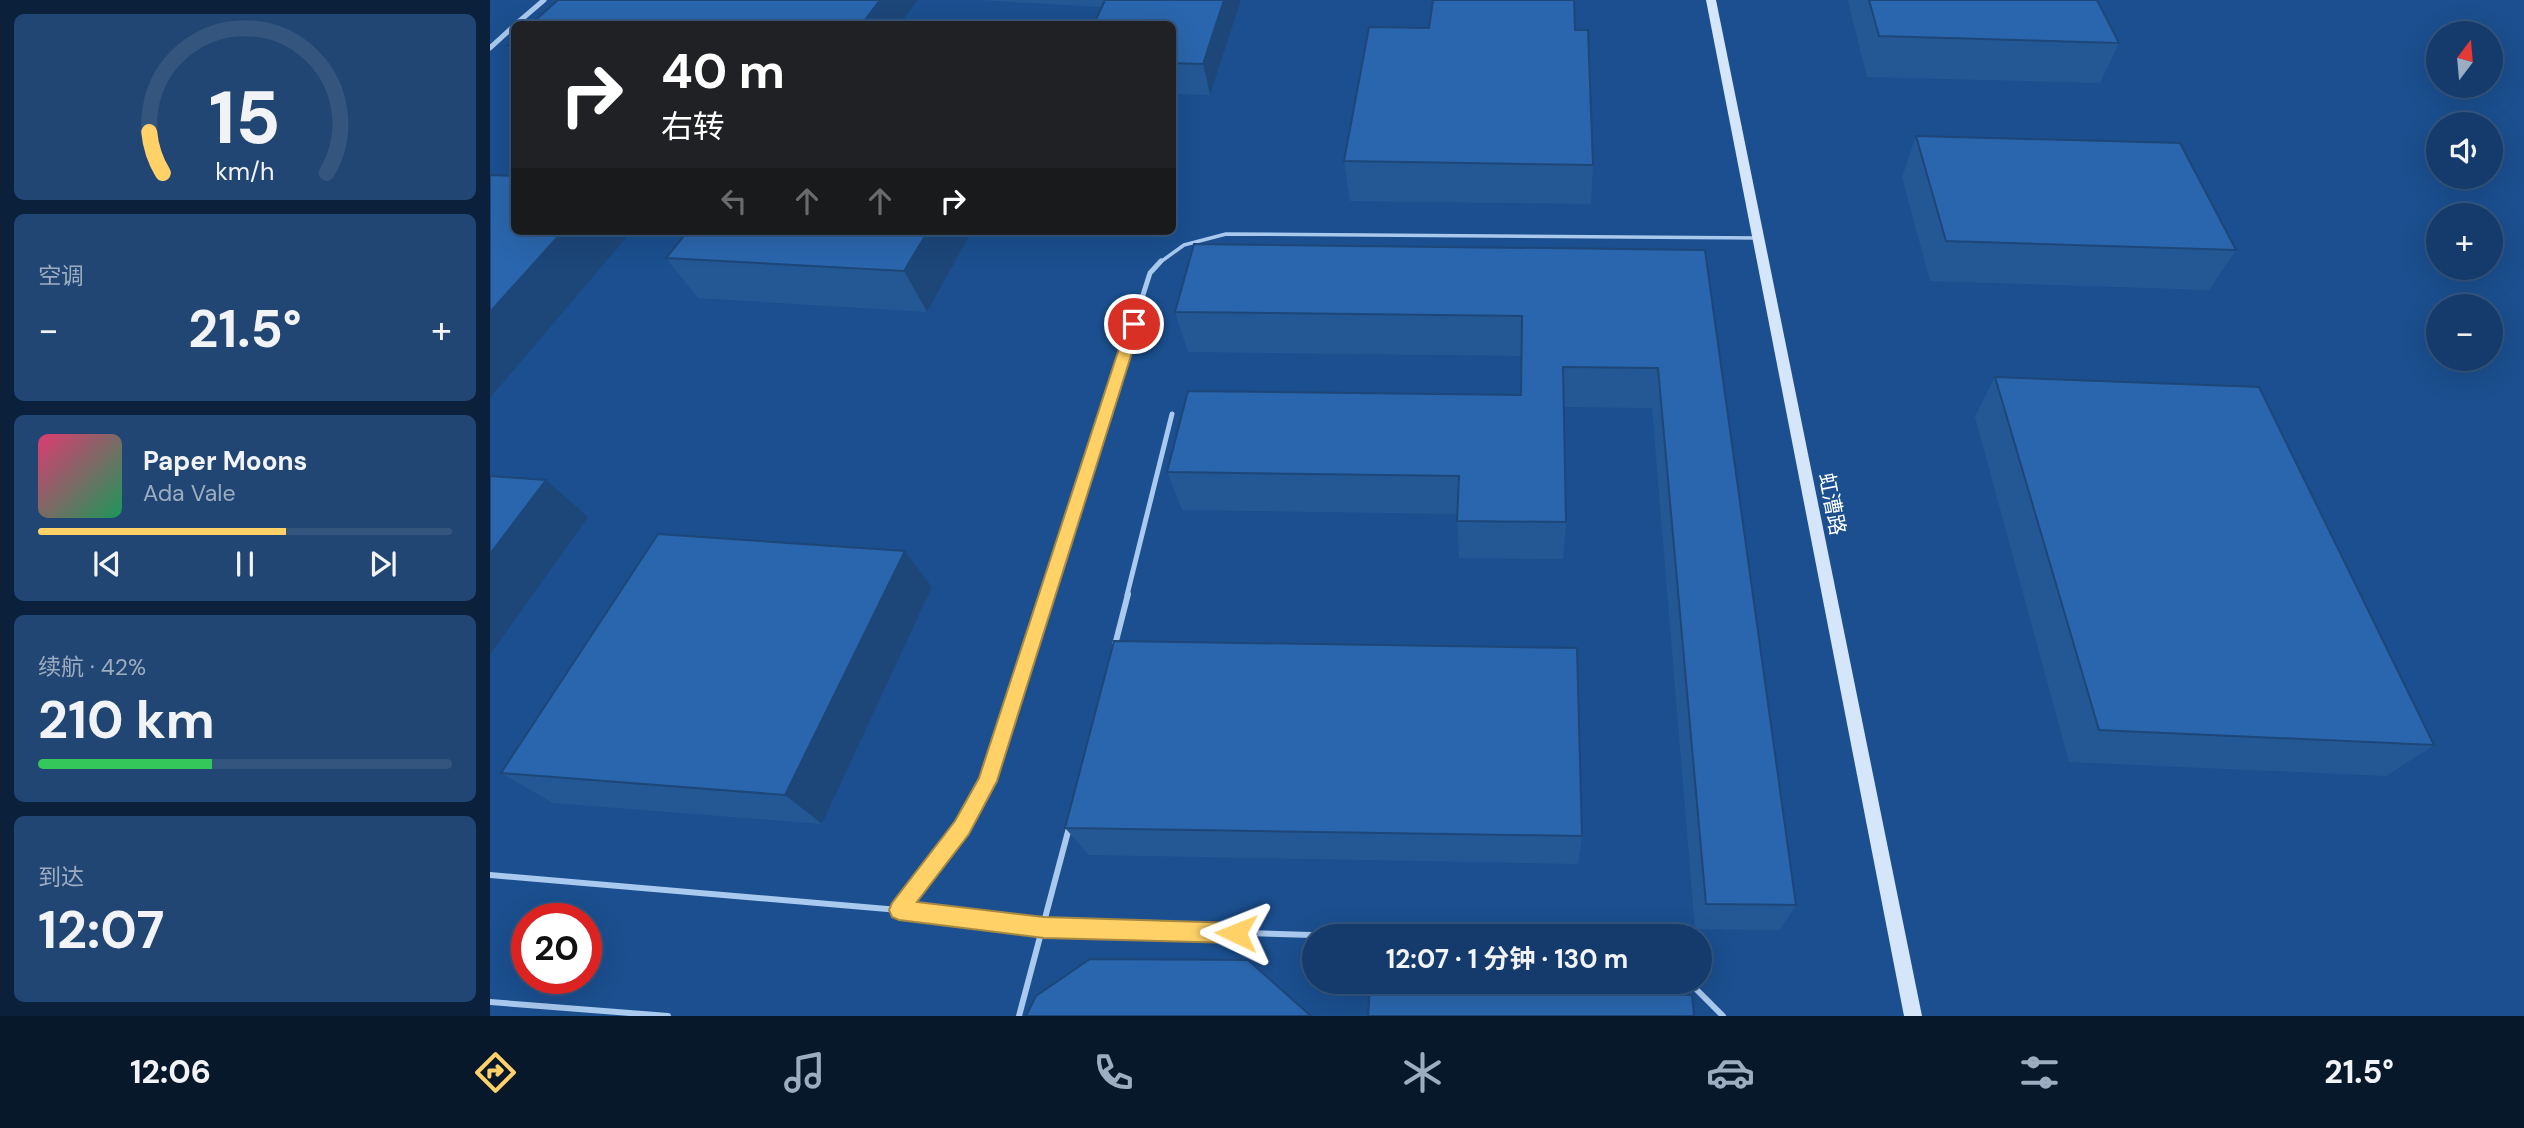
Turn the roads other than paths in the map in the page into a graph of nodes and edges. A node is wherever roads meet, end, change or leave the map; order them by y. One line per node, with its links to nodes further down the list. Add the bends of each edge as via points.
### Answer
1 (544, 0): 3 (street)
2 (1711, 0): 6 (main road, 虹漕路)
3 (520, 21)
4 (511, 29): 5 (street)
5 (490, 48)
6 (1758, 238): 11 (lane, via 1226,234 1191,240 1166,256 1150,273 988,781 962,828); 19 (main road, 虹漕路)
7 (1172, 414): 8 (lane)
8 (1112, 657)
9 (1071, 819): 12 (lane)
10 (490, 876): 11 (lane)
11 (899, 910): 12 (lane)
12 (1044, 927): 13 (lane); 17 (lane)
13 (1302, 935)
14 (1701, 994): 18 (lane)
15 (490, 1002): 16 (lane)
16 (668, 1016)
17 (1018, 1016)
18 (1723, 1016)
19 (1913, 1016)

